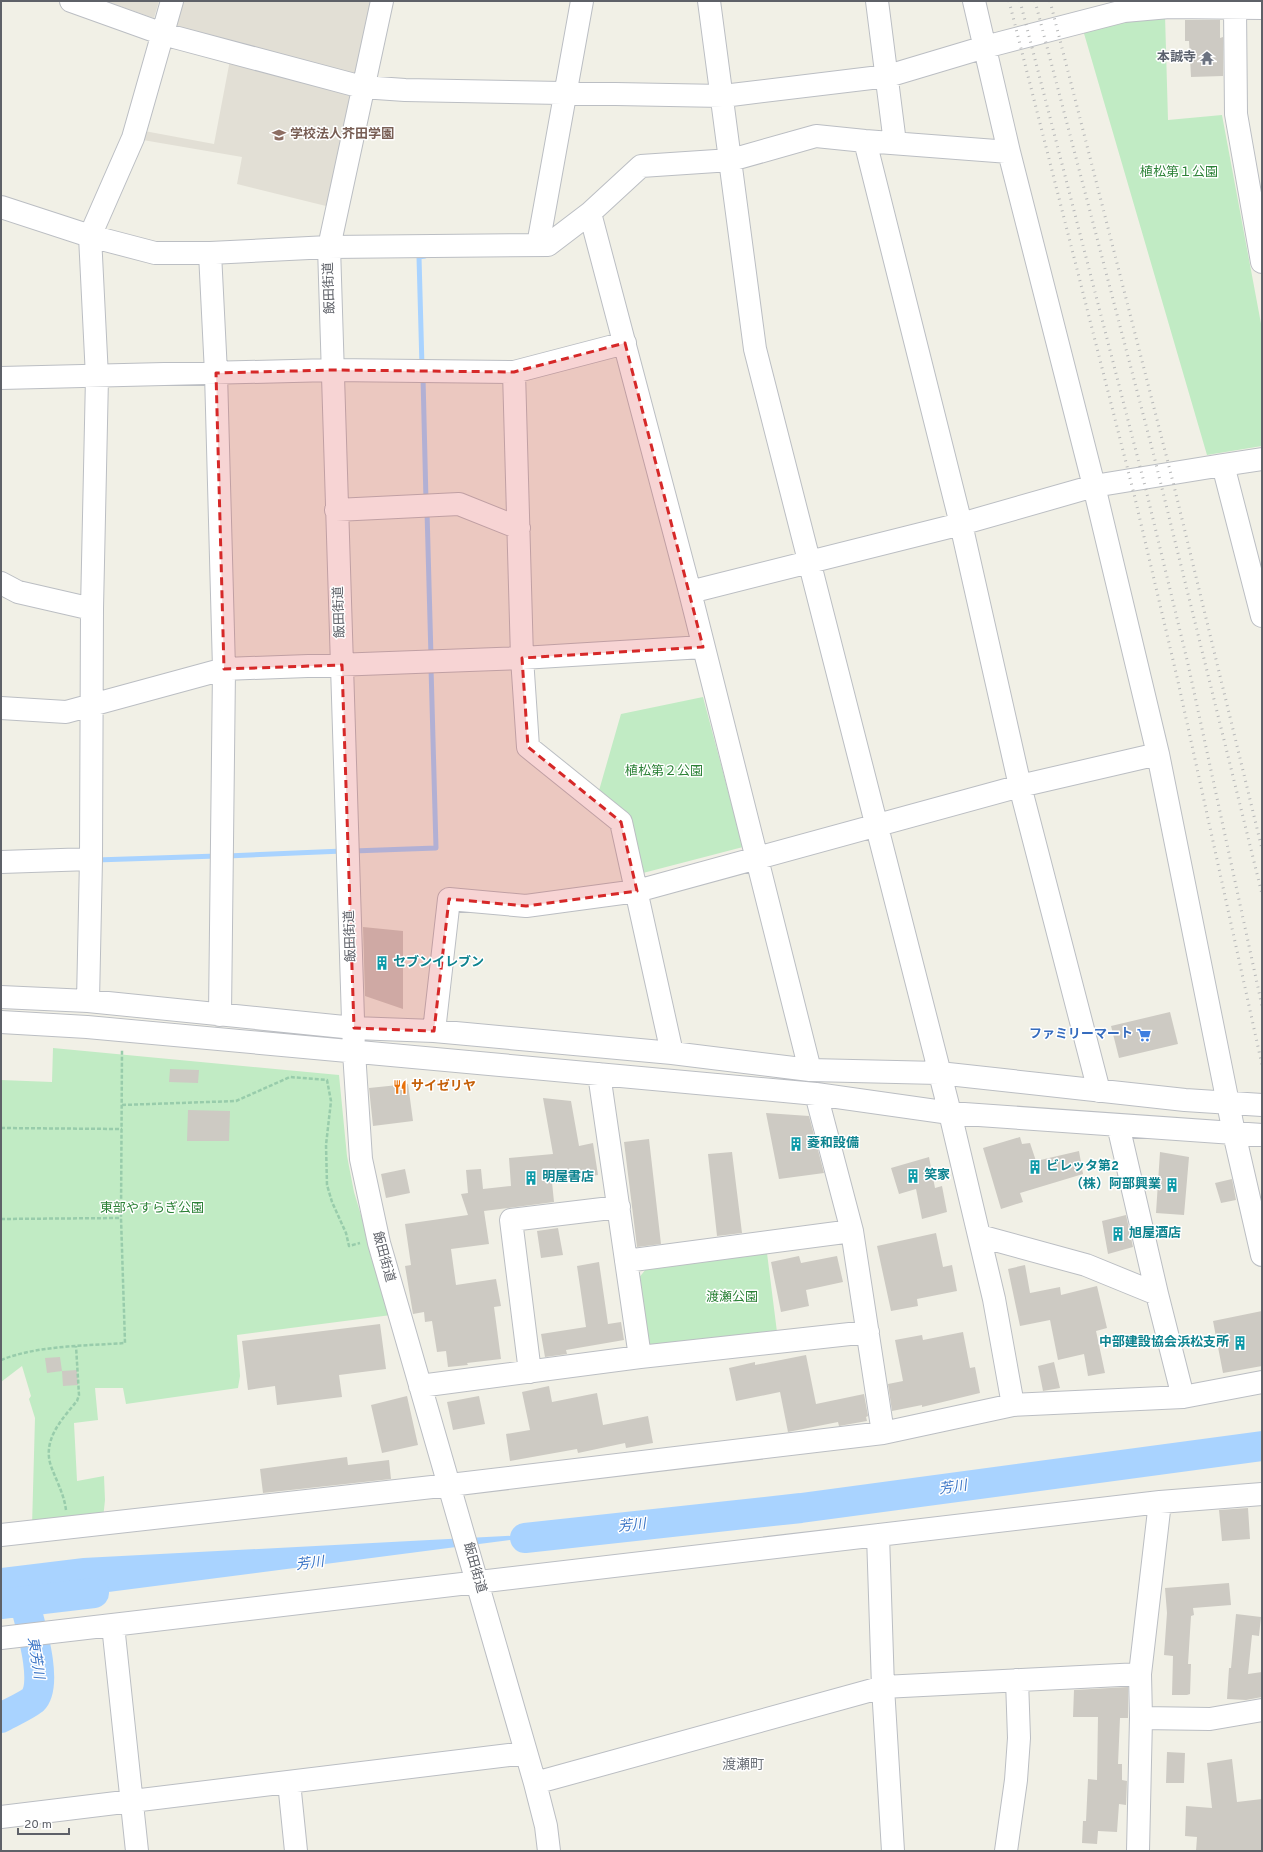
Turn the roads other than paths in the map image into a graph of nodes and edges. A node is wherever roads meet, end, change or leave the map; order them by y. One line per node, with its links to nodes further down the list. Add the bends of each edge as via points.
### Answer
1 (71, 1): 11 (street)
2 (172, 1): 11 (street)
3 (382, 1): 14 (street, 飯田街道)
4 (582, 1): 15 (street)
5 (709, 1): 16 (street)
6 (877, 1): 13 (street)
7 (974, 1): 12 (street)
8 (1235, 8): 9 (street); 10 (street, via 1169,7 1124,11); 27 (street, via 1236,114)
9 (1262, 8)
10 (1100, 9): 12 (street)
11 (163, 34): 14 (street); 23 (street, via 133,138)
12 (985, 47): 13 (street); 19 (street)
13 (888, 76): 16 (street); 18 (street)
14 (362, 87): 15 (street); 25 (street, 飯田街道)
15 (564, 93): 16 (street); 24 (street)
16 (722, 96): 20 (street)
17 (865, 141): 18 (street); 20 (street, via 816,136); 38 (street)
18 (895, 143): 19 (street)
19 (1009, 152): 36 (street)
20 (731, 160): 22 (street, via 641,166); 40 (street, via 755,349)
21 (1, 207): 23 (street)
22 (590, 213): 24 (street, via 548,245); 28 (street)
23 (90, 236): 26 (street, via 155,253); 32 (street)
24 (538, 246): 25 (street)
25 (329, 247): 26 (street); 29 (street, 飯田街道)
26 (210, 253): 31 (street)
27 (1262, 262)
28 (625, 343): 30 (street); 42 (street)
29 (332, 370): 30 (street); 31 (street); 37 (street, 飯田街道)
30 (514, 372): 39 (street)
31 (216, 373): 32 (street); 48 (street)
32 (97, 377): 33 (street); 43 (street)
33 (1, 378)
34 (1262, 459): 35 (street)
35 (1223, 466): 36 (street); 44 (street)
36 (1094, 486): 38 (street); 51 (street)
37 (336, 510): 39 (street, via 459,504); 47 (street, 飯田街道)
38 (961, 524): 40 (street); 52 (street)
39 (519, 528): 46 (street)
40 (808, 562): 42 (street); 53 (street)
41 (1, 584): 43 (street, via 18,592)
42 (690, 592): 45 (street)
43 (92, 609): 49 (street)
44 (1262, 616)
45 (703, 648): 46 (street); 55 (street)
46 (522, 658): 47 (street); 57 (street, via 528,747 621,822)
47 (342, 665): 48 (street); 62 (street, 飯田街道)
48 (224, 669): 49 (street); 60 (street)
49 (91, 705): 50 (street, via 66,712); 54 (street)
50 (1, 708)
51 (1158, 754): 52 (street); 71 (street)
52 (1020, 786): 53 (street); 69 (street)
53 (876, 825): 55 (street); 67 (street)
54 (91, 859): 56 (street); 59 (street)
55 (756, 859): 57 (street); 66 (street)
56 (1, 862)
57 (637, 891): 63 (street, via 526,906 449,899); 65 (street)
58 (1, 997): 59 (street)
59 (88, 1001): 60 (street)
60 (220, 1014): 62 (street)
61 (1, 1022): 64 (street, via 122,1030)
62 (354, 1028): 63 (street); 64 (street, 飯田街道)
63 (434, 1031): 65 (street)
64 (354, 1052): 68 (street); 87 (street, 飯田街道, via 361,1159 377,1238)
65 (672, 1053): 66 (street)
66 (810, 1070): 67 (street)
67 (939, 1073): 69 (street); 73 (street)
68 (599, 1074): 70 (street); 77 (street)
69 (1099, 1091): 71 (street)
70 (816, 1094): 73 (street); 78 (street)
71 (1229, 1103): 72 (street); 75 (street)
72 (1262, 1105)
73 (950, 1113): 74 (street); 79 (street)
74 (1118, 1125): 75 (street); 82 (street)
75 (1234, 1133): 76 (street); 80 (street)
76 (1262, 1135)
77 (619, 1207): 81 (street); 85 (street, via 511,1220)
78 (852, 1231): 81 (street); 83 (street)
79 (980, 1236): 82 (street, via 1086,1265); 89 (street)
80 (1262, 1255)
81 (626, 1261): 84 (street)
82 (1157, 1294): 88 (street)
83 (868, 1332): 84 (street); 90 (street)
84 (640, 1357): 85 (street)
85 (530, 1372): 87 (street)
86 (1262, 1382): 88 (street)
87 (420, 1386): 91 (street, 飯田街道)
88 (1184, 1397): 89 (street)
89 (1013, 1405): 90 (street)
90 (882, 1433): 91 (street)
91 (450, 1485): 94 (street); 96 (street, 飯田街道)
92 (1262, 1494): 93 (street)
93 (1160, 1502): 95 (street); 99 (street)
94 (1, 1535)
95 (878, 1536): 96 (street); 101 (street)
96 (477, 1580): 97 (street); 104 (street, 飯田街道)
97 (113, 1625): 98 (street); 107 (street)
98 (1, 1638)
99 (1140, 1674): 100 (street); 103 (street)
100 (1018, 1680): 101 (street); 113 (street, via 1019,1738)
101 (883, 1687): 106 (street); 112 (street)
102 (1262, 1710): 103 (street, via 1210,1719)
103 (1140, 1718): 114 (street)
104 (526, 1753): 105 (street); 106 (street, 飯田街道)
105 (289, 1782): 107 (street); 110 (street)
106 (535, 1783): 111 (street, 飯田街道, via 546,1826)
107 (131, 1801): 108 (street); 109 (street)
108 (1, 1816)
109 (137, 1851)
110 (296, 1851)
111 (549, 1851)
112 (892, 1851)
113 (1006, 1851)
114 (1138, 1851)

